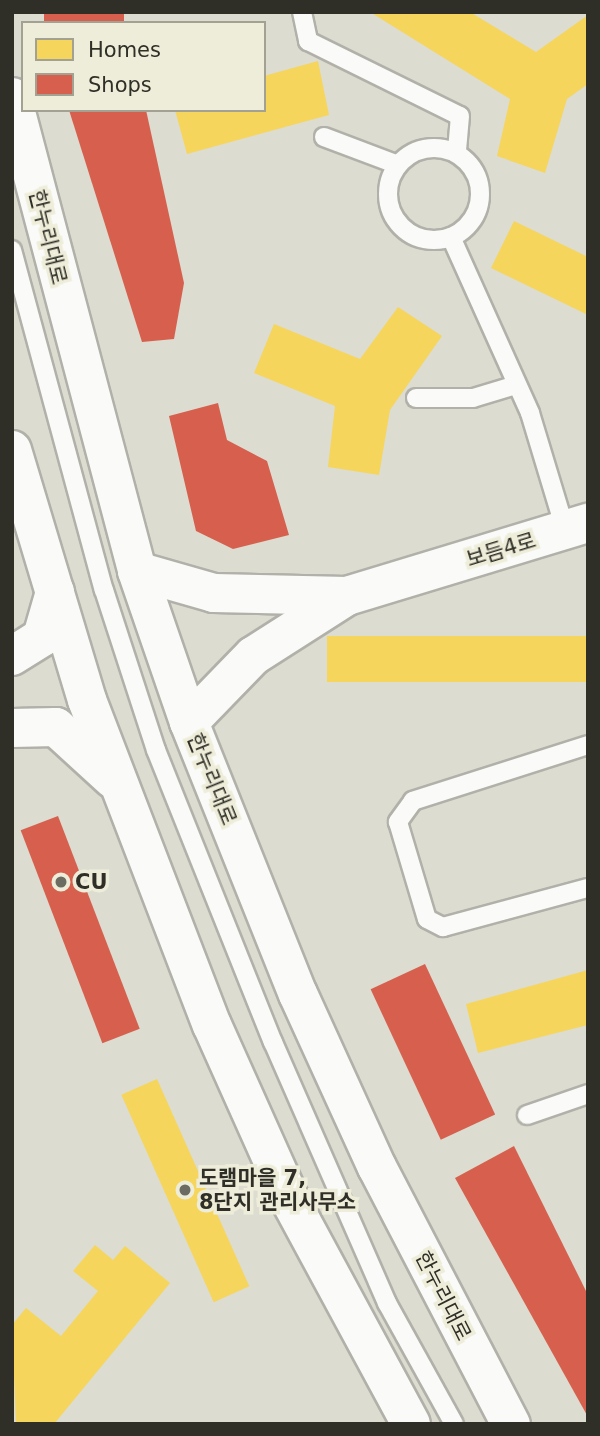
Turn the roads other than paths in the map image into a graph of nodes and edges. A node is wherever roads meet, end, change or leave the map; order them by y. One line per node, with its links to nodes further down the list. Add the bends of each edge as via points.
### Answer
1 (302, 12): 4 (lane, via 309,41 460,116)
2 (12, 97): 12 (street, 한누리대로)
3 (324, 138): 5 (lane)
4 (457, 153): 5 (lane, via 422,149); 6 (lane, via 476,172 480,202 475,217)
5 (397, 165): 6 (lane, via 388,193 397,221 422,238)
6 (451, 237): 8 (lane)
7 (12, 250): 24 (lane, via 104,590 156,750 273,1042 382,1291)
8 (516, 385): 9 (lane, via 473,398); 11 (lane)
9 (416, 398)
10 (12, 450): 13 (street)
11 (576, 526): 14 (street, 보듬4로)
12 (137, 571): 14 (street, via 214,593); 16 (street, 한누리대로)
13 (55, 592): 15 (street, via 42,637); 19 (street)
14 (347, 596): 16 (street, via 253,656)
15 (12, 656)
16 (189, 722): 25 (street, 한누리대로, via 298,994 377,1167)
17 (12, 727): 19 (street, via 56,727)
18 (588, 745): 20 (lane, via 413,801 398,822 427,919 443,928)
19 (119, 785): 23 (street, via 212,1025 285,1190)
20 (588, 888)
21 (588, 1094): 22 (lane)
22 (527, 1115)
23 (411, 1424)
24 (454, 1424)
25 (511, 1424)

